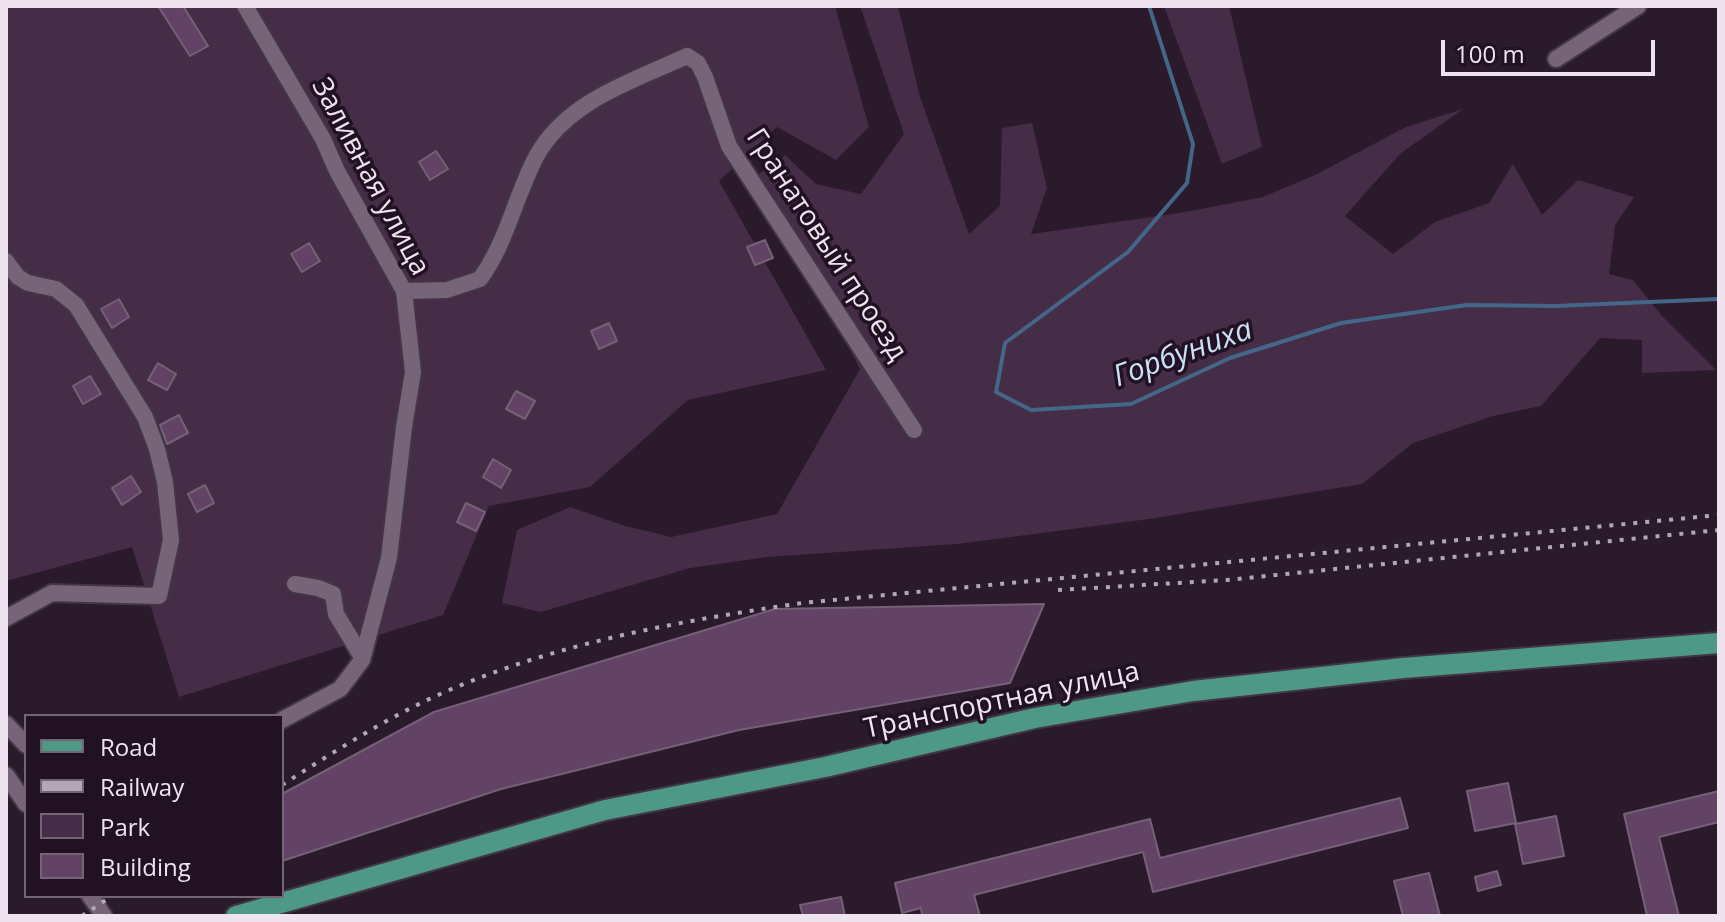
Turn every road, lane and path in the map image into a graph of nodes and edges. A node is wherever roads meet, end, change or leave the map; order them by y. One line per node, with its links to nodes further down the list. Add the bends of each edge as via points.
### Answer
1 (245, 6): 5 (street, Заливная улица)
2 (1638, 6): 3 (street)
3 (1556, 59)
4 (6, 261): 8 (street, via 18,277 56,289 76,305 145,417 165,482 171,540 159,596 52,593)
5 (404, 291): 6 (street, Гранатовый проезд, via 447,290 480,279 501,244 536,156 561,125 591,101 687,56 705,77 729,146); 10 (street, Заливная улица, via 413,372 389,558)
6 (914, 430)
7 (295, 584): 10 (street, via 333,594 336,614)
8 (6, 618)
9 (1719, 643): 16 (main road, Транспортная улица, via 1193,691 1035,718 605,810)
10 (362, 657): 11 (street, Заливная улица, via 340,689)
11 (284, 719)
12 (6, 724): 13 (street)
13 (24, 743)
14 (6, 775): 15 (street)
15 (24, 801)
16 (311, 894): 19 (main road, Транспортная улица); 20 (main road)
17 (91, 898): 18 (street)
18 (104, 916)
19 (236, 916)
20 (288, 916)

